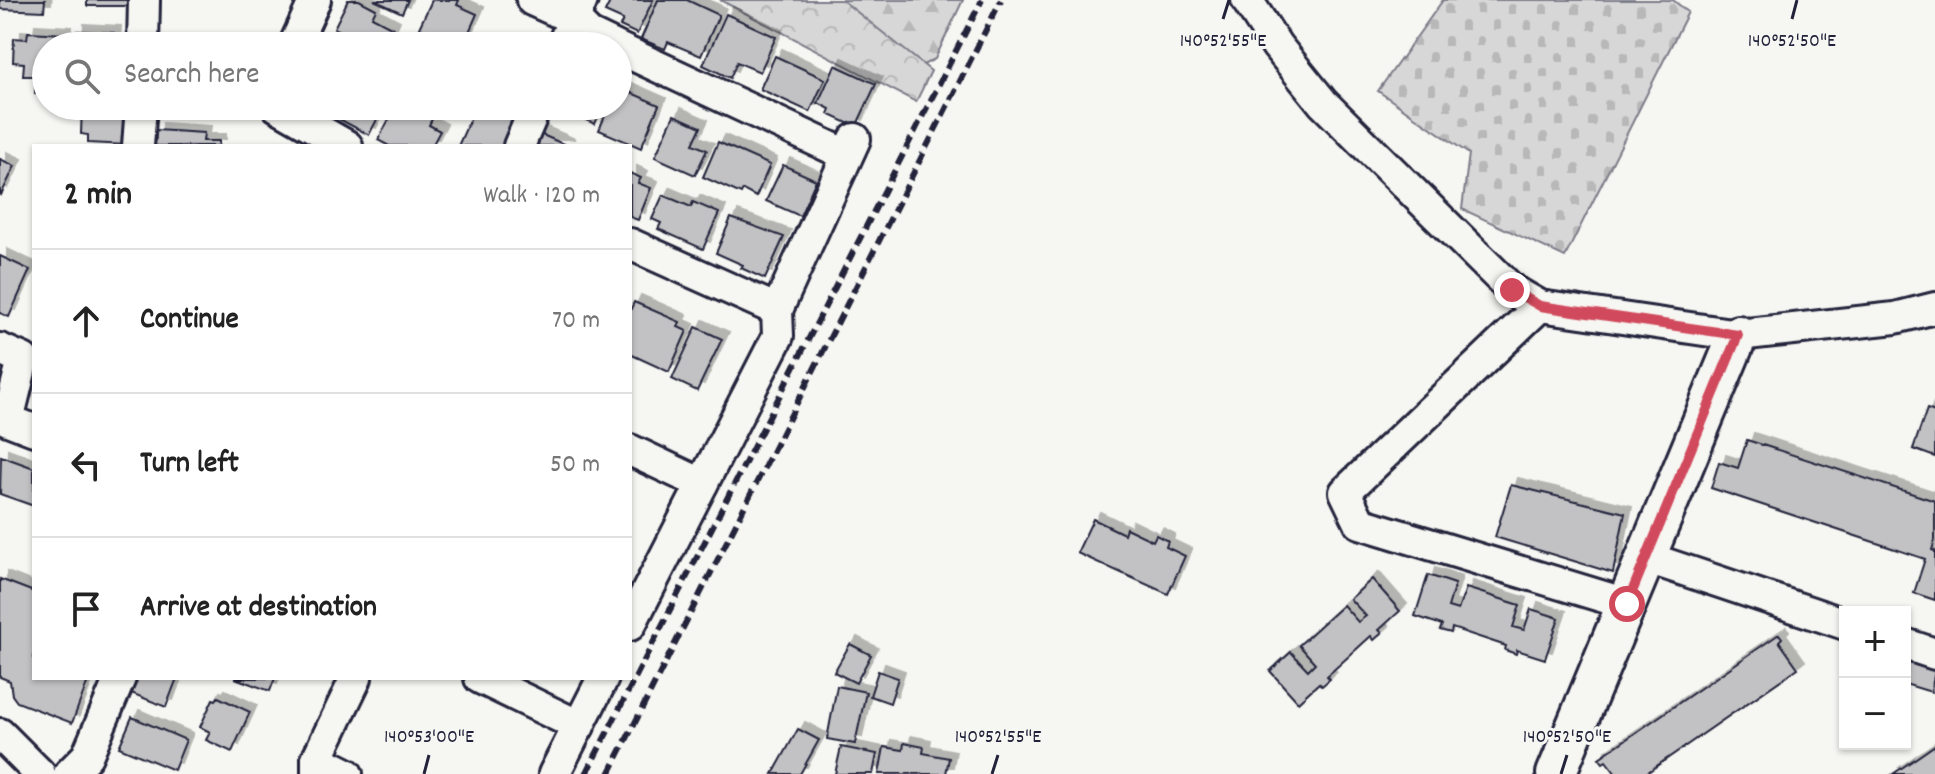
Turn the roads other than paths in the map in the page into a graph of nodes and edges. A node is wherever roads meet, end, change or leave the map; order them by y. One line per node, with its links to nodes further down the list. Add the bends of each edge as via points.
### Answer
1 (144, 0): 6 (street)
2 (315, 0): 7 (street)
3 (532, 0): 5 (street)
4 (1247, 0): 16 (street, via 1323,103 1512,290)
5 (573, 22)
6 (143, 32)
7 (300, 32)
8 (632, 54): 18 (street, via 851,147)
9 (140, 120): 12 (street)
10 (302, 120): 13 (street)
11 (530, 120): 14 (street)
12 (138, 144)
13 (344, 144)
14 (520, 144)
15 (632, 245): 18 (street)
16 (1540, 306): 19 (street); 25 (street, via 1345,492 1360,523)
17 (1935, 308): 19 (street, via 1895,318)
18 (777, 310): 23 (street, via 778,336)
19 (1738, 335): 24 (street)
20 (0, 349): 21 (street, via 23,359 8,420)
21 (32, 429)
22 (632, 451): 23 (street)
23 (702, 484): 26 (street)
24 (1648, 558): 25 (street); 27 (street)
25 (1627, 604): 41 (street)
26 (633, 611)
27 (1839, 622)
28 (1911, 646): 29 (street)
29 (1935, 654)
30 (119, 680): 38 (street, via 87,756)
31 (355, 680): 36 (street)
32 (484, 680): 34 (street)
33 (602, 680): 34 (street)
34 (579, 726): 40 (street)
35 (0, 734): 37 (street)
36 (317, 766): 39 (street)
37 (40, 774)
38 (69, 774)
39 (347, 774)
40 (554, 774)
41 (1556, 774)

